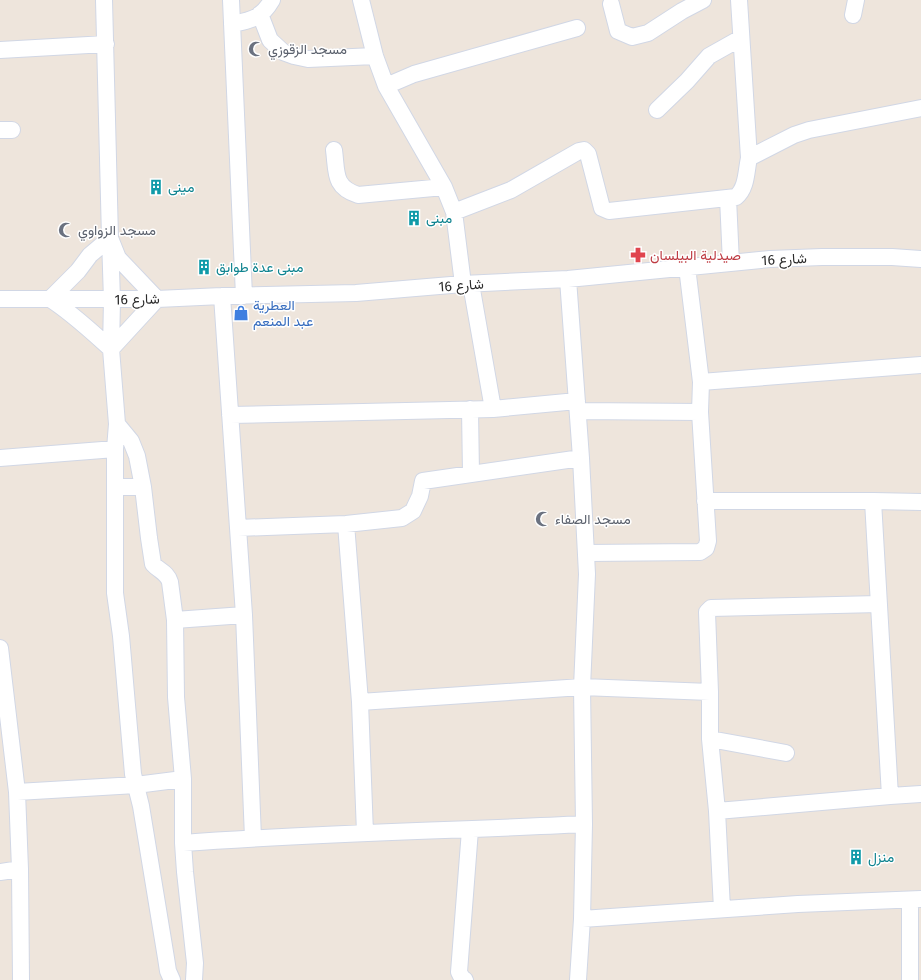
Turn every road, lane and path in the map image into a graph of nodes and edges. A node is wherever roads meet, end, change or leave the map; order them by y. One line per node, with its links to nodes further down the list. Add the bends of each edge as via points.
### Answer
1 (104, 0): 12 (street)
2 (231, 0): 9 (street)
3 (272, 0): 8 (street)
4 (361, 0): 14 (street)
5 (704, 0): 7 (street, via 648,33 632,37 618,31)
6 (739, 0): 11 (street)
7 (611, 4)
8 (260, 14): 9 (street, via 251,20); 14 (street, via 270,40 283,52 308,59)
9 (232, 24): 30 (street)
10 (577, 28): 15 (street, via 414,74)
11 (741, 38): 17 (street, via 709,56); 19 (street)
12 (106, 44): 13 (street); 23 (street)
13 (0, 50)
14 (374, 56): 15 (street)
15 (386, 86): 20 (street)
16 (921, 108): 19 (street, via 809,130)
17 (657, 110)
18 (334, 150): 20 (street, via 338,181 348,192 358,195)
19 (749, 158): 21 (street, via 741,193)
20 (444, 187): 22 (street)
21 (728, 198): 22 (street, via 608,211 602,208 588,154 584,150 579,150 500,195); 25 (street)
22 (454, 212): 28 (street)
23 (110, 238): 32 (street, via 90,255); 33 (street, via 118,258); 34 (street)
24 (921, 259): 25 (street, شارع 16, via 822,257)
25 (731, 264): 26 (street, شارع 16)
26 (687, 267): 27 (street, شارع 16); 37 (street)
27 (568, 279): 28 (street, شارع 16); 38 (street)
28 (467, 284): 30 (street, شارع 16, via 356,294); 39 (street)
29 (222, 296): 30 (street, شارع 16); 33 (street, شارع 16); 42 (street)
30 (244, 296)
31 (0, 299): 32 (street, شارع 16)
32 (50, 299): 34 (street, شارع 16); 35 (street, via 82,322)
33 (157, 299): 34 (street, شارع 16); 35 (street)
34 (112, 300): 35 (street)
35 (111, 349): 43 (street)
36 (921, 365): 37 (street)
37 (701, 382): 41 (street)
38 (577, 406): 39 (street); 41 (street); 46 (street)
39 (493, 408): 40 (street)
40 (470, 409): 42 (street); 47 (street)
41 (700, 412): 50 (street)
42 (230, 415): 54 (street)
43 (117, 424): 44 (street); 48 (street, via 131,441 138,456)
44 (115, 449): 45 (street); 49 (street)
45 (0, 458)
46 (581, 458): 47 (street); 55 (street)
47 (471, 474): 53 (street, via 423,481 413,511 402,518)
48 (143, 487): 49 (street); 58 (street, via 153,564 168,576)
49 (116, 488): 66 (street, via 115,593 122,636 132,765)
50 (706, 501): 51 (street); 55 (street, via 708,541 706,548 700,552)
51 (873, 501): 52 (street); 56 (street)
52 (921, 502)
53 (346, 524): 54 (street); 62 (street)
54 (238, 528): 57 (street)
55 (586, 552): 60 (street)
56 (879, 604): 61 (street, via 711,608 707,612); 69 (street)
57 (244, 615): 58 (street); 74 (street)
58 (175, 620): 65 (street, via 176,697)
59 (0, 648): 67 (street)
60 (582, 687): 61 (street); 62 (street); 71 (street)
61 (710, 692): 63 (street)
62 (360, 702): 73 (street)
63 (710, 739): 64 (street); 70 (street)
64 (786, 753)
65 (183, 779): 66 (street); 75 (street)
66 (136, 785): 67 (street); 82 (street, via 168,971)
67 (17, 792): 76 (street)
68 (921, 794): 69 (street)
69 (890, 796): 70 (street)
70 (717, 811): 79 (street)
71 (584, 824): 72 (street); 80 (street)
72 (470, 830): 73 (street); 84 (street, via 459,972)
73 (365, 833): 74 (street)
74 (253, 838): 75 (street)
75 (183, 843): 83 (street, via 195,963)
76 (20, 870): 77 (street); 81 (street)
77 (0, 872)
78 (915, 900): 79 (street); 86 (street)
79 (722, 909): 80 (street)
80 (582, 920): 85 (street)
81 (21, 980)
82 (172, 980)
83 (194, 980)
84 (465, 980)
85 (578, 980)
86 (910, 980)

